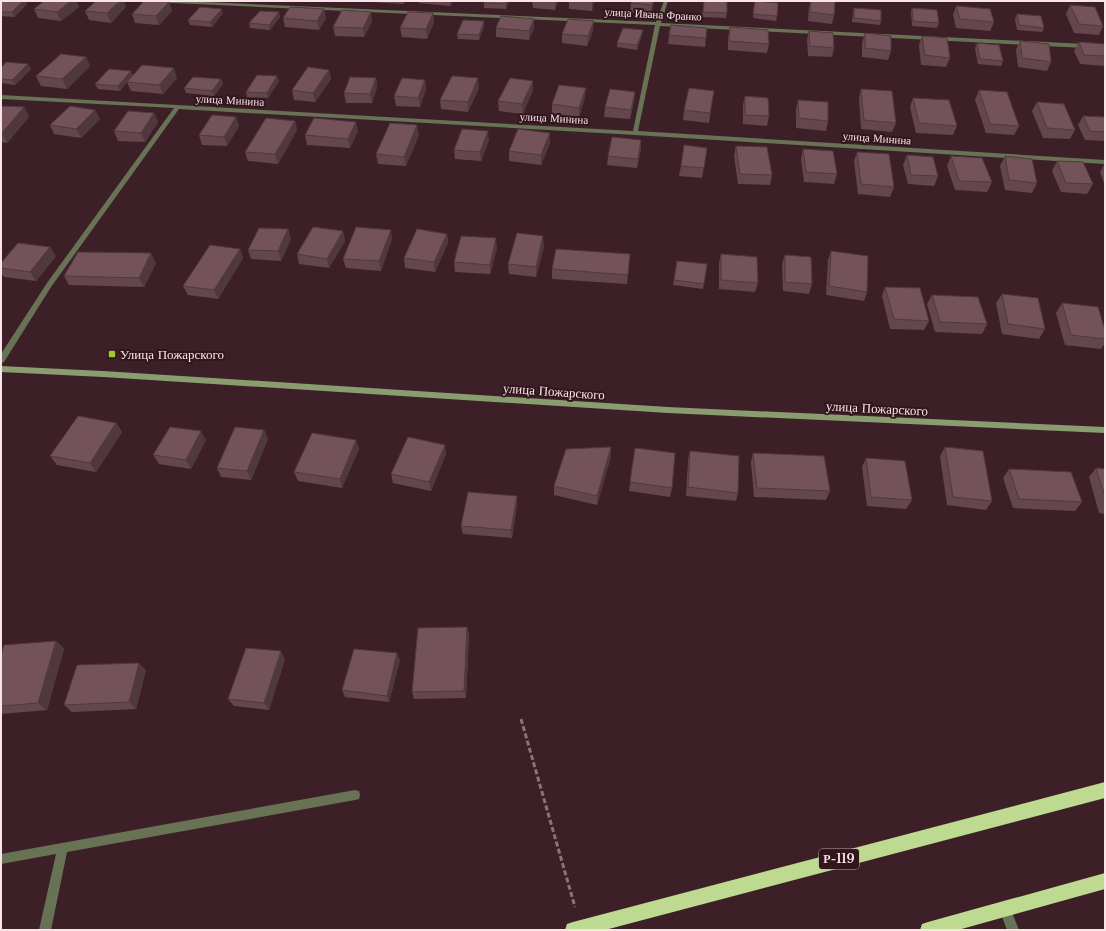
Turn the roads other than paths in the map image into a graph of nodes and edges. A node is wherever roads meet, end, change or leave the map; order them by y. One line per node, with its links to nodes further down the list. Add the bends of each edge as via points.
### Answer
1 (151, 1): 3 (street, улица Ивана Франко)
2 (666, 1): 3 (street)
3 (658, 24): 4 (street, улица Ивана Франко); 7 (street)
4 (1105, 47)
5 (1, 97): 6 (street, улица Минина)
6 (178, 107): 7 (street, улица Минина); 9 (street, via 49,285)
7 (635, 133): 8 (street, улица Минина)
8 (1105, 162)
9 (1, 360)
10 (1, 369): 11 (street, улица Пожарского, via 668,410)
11 (1105, 430)
12 (1105, 790): 18 (highway, Р-119)
13 (355, 795): 14 (street)
14 (63, 847): 15 (street); 19 (street)
15 (1, 858)
16 (1105, 881): 17 (highway)
17 (1005, 909): 20 (highway); 21 (street)
18 (577, 929)
19 (45, 930)
20 (928, 930)
21 (1014, 930)

